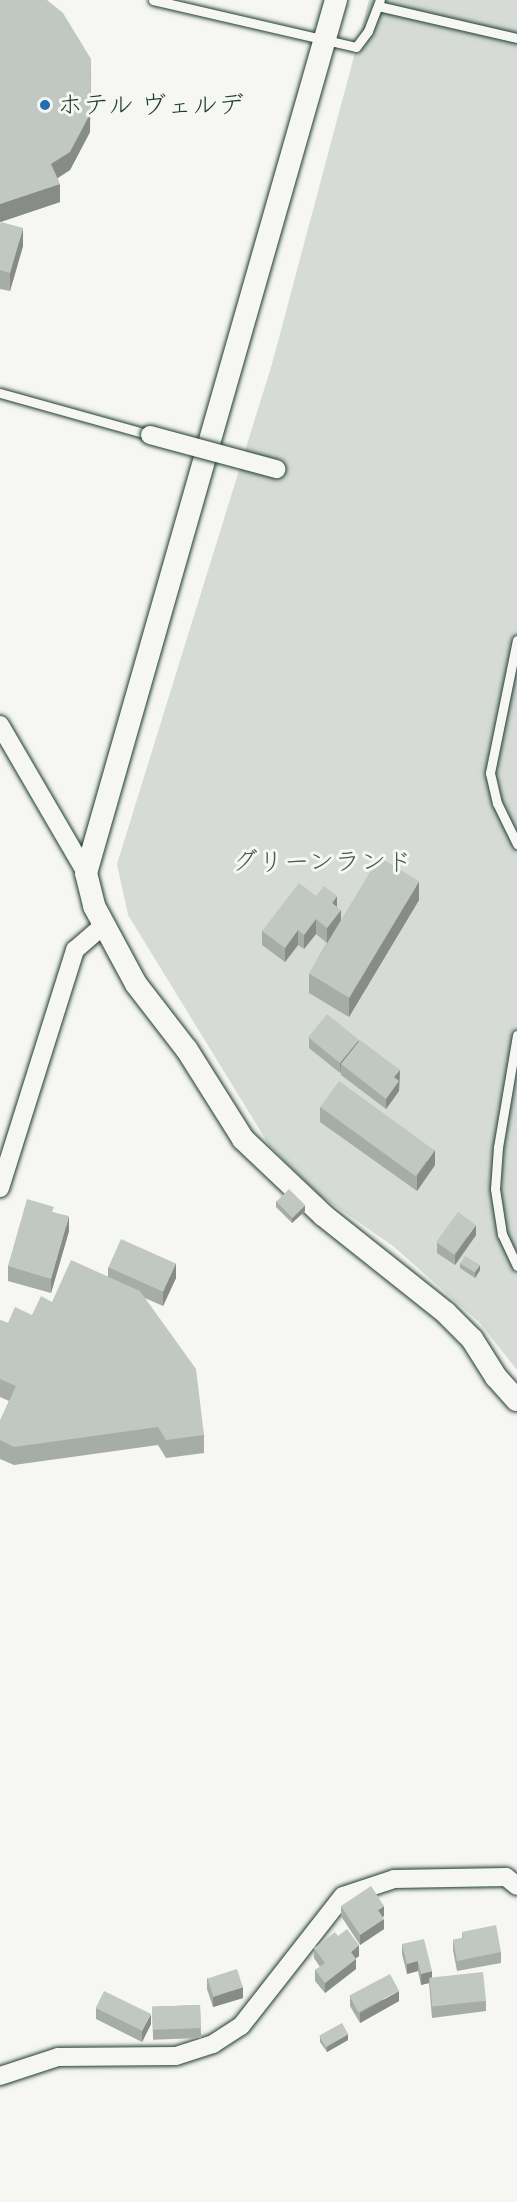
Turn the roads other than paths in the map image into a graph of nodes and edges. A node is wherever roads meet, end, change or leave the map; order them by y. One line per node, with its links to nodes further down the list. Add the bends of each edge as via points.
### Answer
1 (153, 0): 4 (lane)
2 (336, 0): 4 (street)
3 (379, 3): 4 (lane, via 356,47 341,46); 5 (lane)
4 (324, 38): 12 (street)
5 (517, 38)
6 (0, 393): 7 (lane)
7 (150, 435): 8 (street, bridge)
8 (276, 469)
9 (517, 640): 11 (lane, via 490,773 497,802)
10 (0, 725): 12 (street)
11 (517, 844)
12 (86, 873): 13 (street)
13 (103, 926): 15 (street, via 75,950); 17 (street, via 136,984 187,1050 243,1139 323,1215 446,1314 472,1339 496,1377)
14 (517, 1035): 16 (lane, via 495,1189 502,1234)
15 (0, 1188)
16 (517, 1266)
17 (517, 1400)
18 (517, 1886): 19 (street, via 506,1877 394,1879 343,1896 241,2026 213,2044 176,2056 58,2057)
19 (0, 2076)

